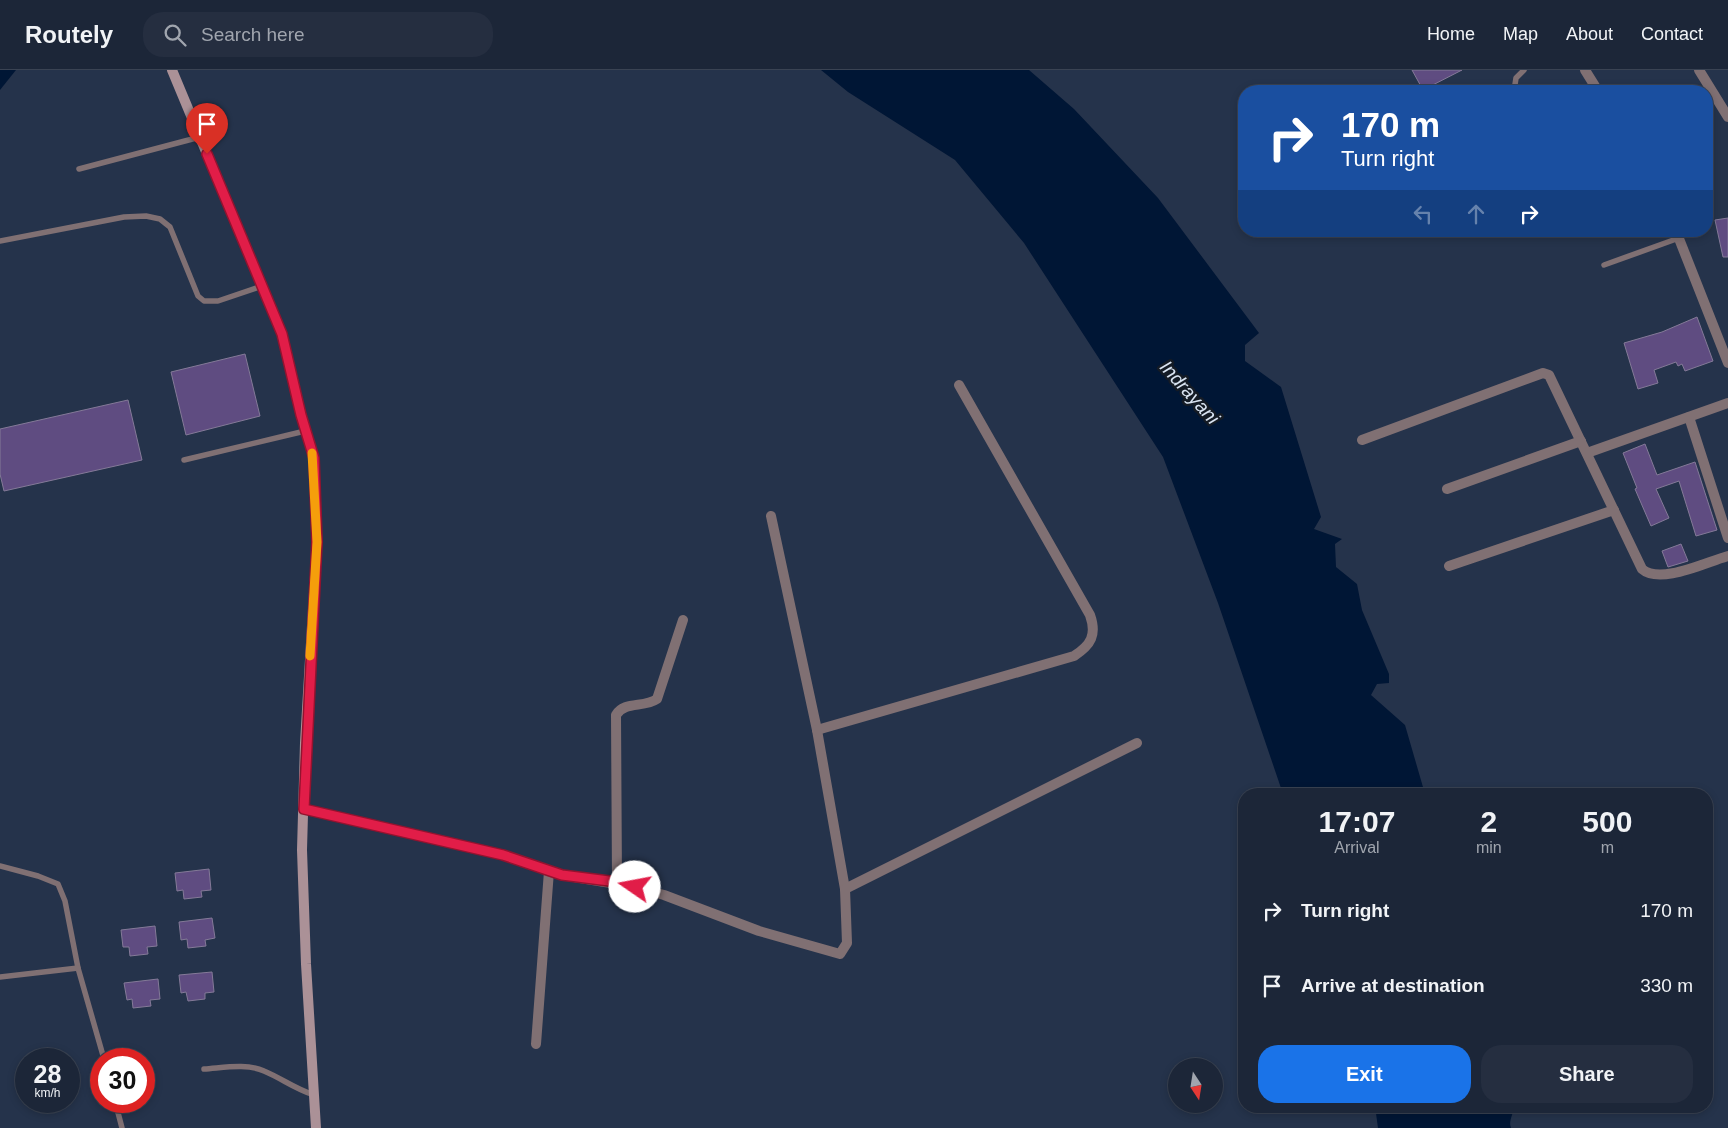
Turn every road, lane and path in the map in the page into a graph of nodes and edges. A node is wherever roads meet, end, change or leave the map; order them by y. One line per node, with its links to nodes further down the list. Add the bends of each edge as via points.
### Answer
1 (172, 70): 10 (street)
2 (1524, 70): 5 (lane, via 1516,78)
3 (1586, 70): 6 (street)
4 (1699, 70): 7 (street)
5 (1515, 85)
6 (1595, 85)
7 (1708, 85)
8 (1713, 93): 9 (street)
9 (1728, 117)
10 (200, 137): 11 (lane); 16 (street)
11 (79, 168)
12 (1670, 237): 15 (lane)
13 (1678, 237): 17 (street)
14 (0, 241): 16 (lane, via 124,217 146,216 160,219 170,228 198,296 204,301 218,301)
15 (1604, 265)
16 (262, 286): 21 (street, via 282,334)
17 (1728, 363)
18 (960, 385): 33 (street, via 1090,615 1094,636 1088,647 1074,656)
19 (1728, 403): 20 (street)
20 (1689, 417): 24 (street); 29 (street)
21 (305, 431): 25 (lane); 35 (street, via 314,458 317,542)
22 (1362, 440): 23 (street, via 1543,373 1554,380)
23 (1581, 441): 24 (street); 26 (street)
24 (1587, 453): 27 (street)
25 (184, 460)
26 (1447, 489)
27 (1614, 510): 30 (street, via 1642,569 1648,574 1669,574); 31 (street)
28 (771, 516): 33 (street)
29 (1728, 538)
30 (1728, 556)
31 (1448, 566)
32 (682, 620): 38 (street, via 657,699 624,707 616,715)
33 (817, 730): 39 (street)
34 (1136, 742): 39 (street)
35 (304, 809): 37 (street, via 448,841); 45 (street, via 302,850)
36 (0, 866): 40 (lane, via 58,884 65,901)
37 (549, 871): 38 (street); 42 (street)
38 (617, 882): 39 (street, via 664,895 759,931 840,954 846,943)
39 (845, 889)
40 (78, 968): 41 (lane); 43 (lane)
41 (0, 978)
42 (536, 1044)
43 (101, 1048)
44 (204, 1069): 45 (lane, via 263,1070 296,1089)
45 (314, 1095): 48 (street)
46 (118, 1113): 47 (lane)
47 (122, 1128)
48 (316, 1128)

